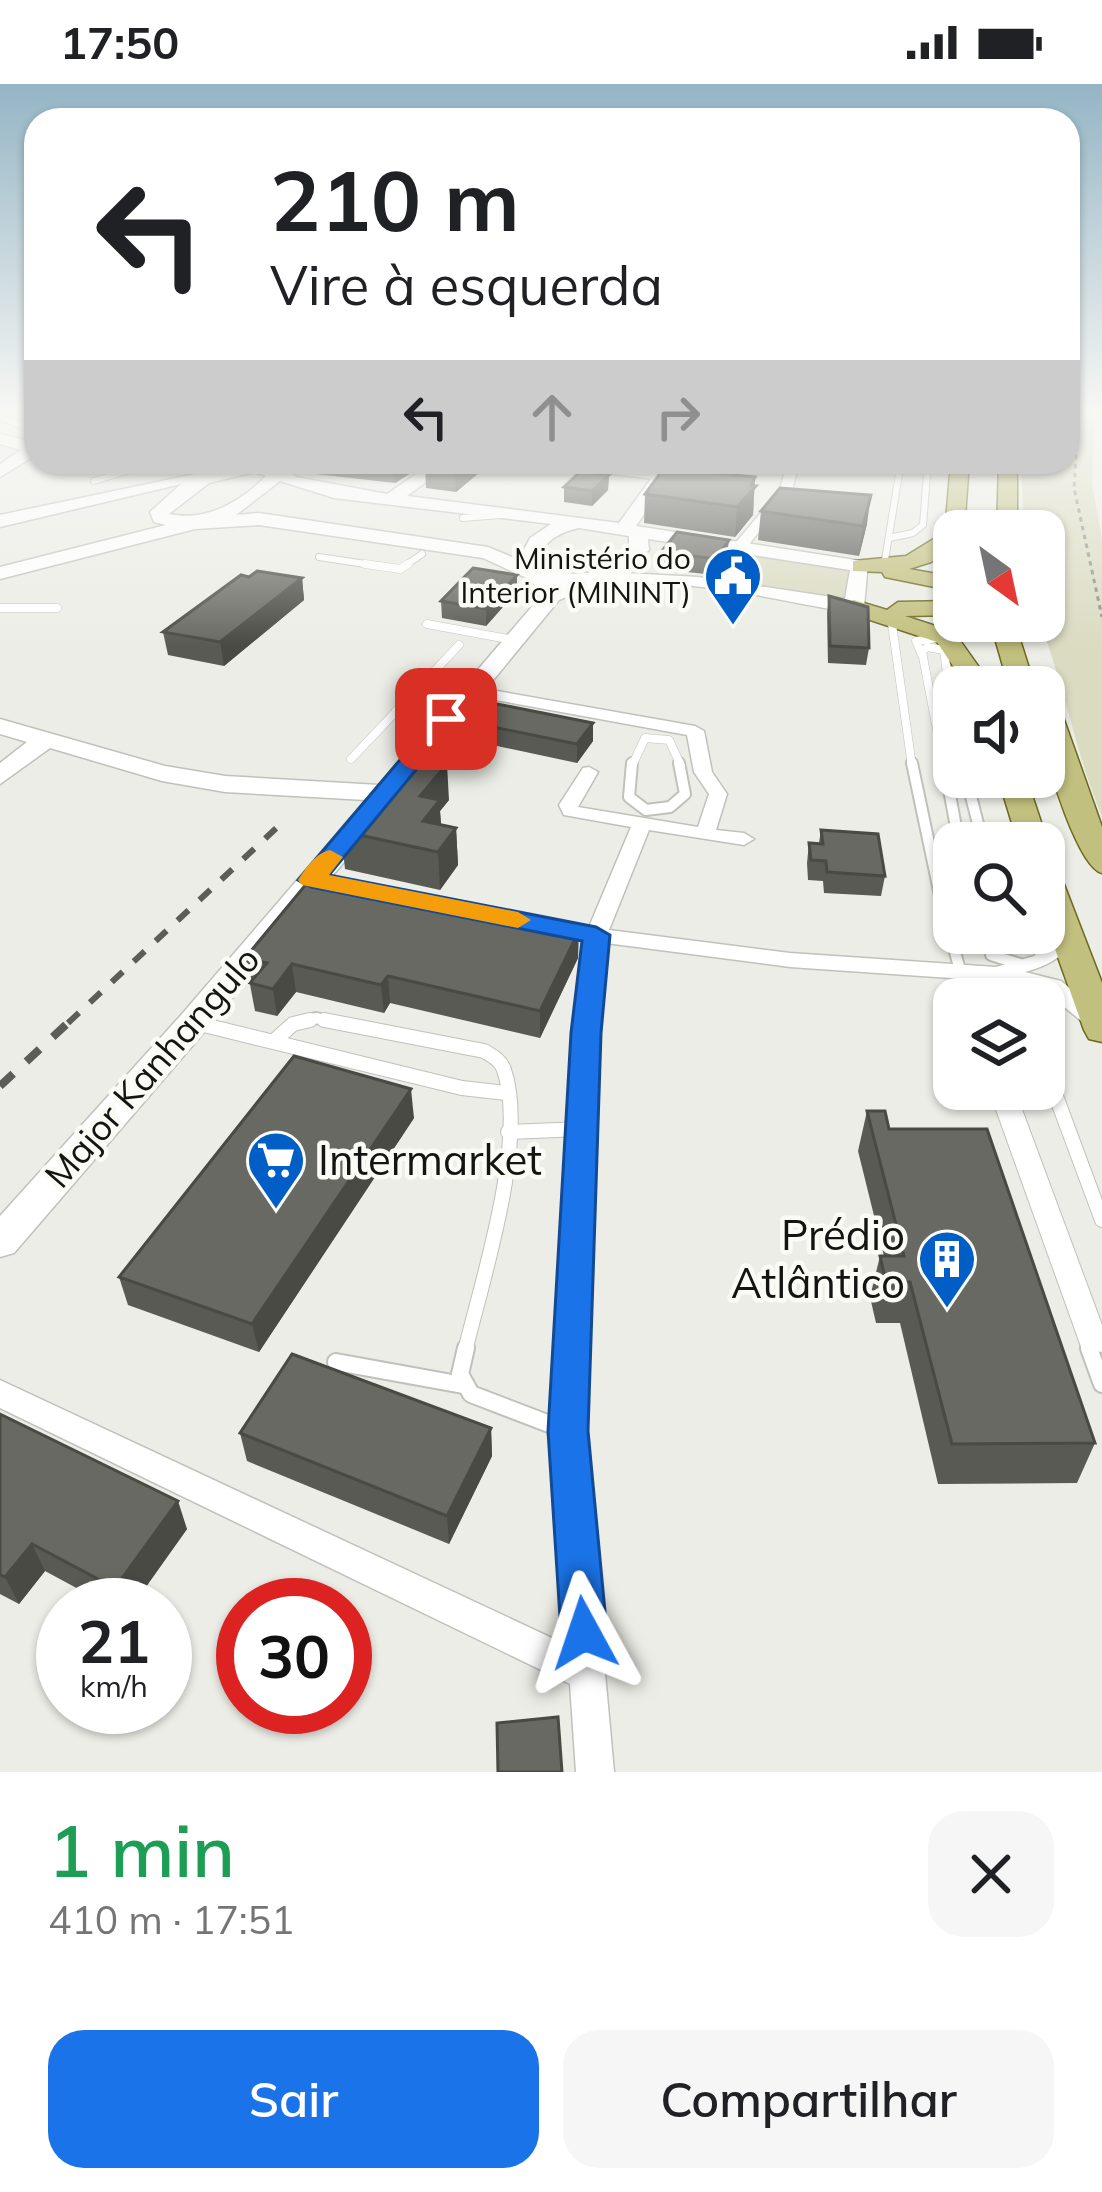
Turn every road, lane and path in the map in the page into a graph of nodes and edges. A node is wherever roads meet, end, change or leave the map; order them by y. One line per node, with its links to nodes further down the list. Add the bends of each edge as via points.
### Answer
1 (138, 489): 20 (main road)
2 (184, 489): 15 (main road)
3 (258, 489): 19 (main road, via 250,500)
4 (313, 489): 14 (lane)
5 (320, 489): 13 (main road)
6 (335, 489): 13 (main road)
7 (406, 489): 13 (main road)
8 (656, 489): 21 (main road)
9 (787, 489): 24 (street)
10 (897, 489): 22 (lane)
11 (925, 489): 22 (lane, via 922,525)
12 (1077, 489): 39 (path)
13 (396, 496): 16 (main road)
14 (333, 500)
15 (159, 512): 19 (main road, via 167,521); 20 (main road, via 146,500 118,498); 23 (main road)
16 (500, 515): 17 (lane); 18 (main road)
17 (463, 518)
18 (579, 522): 21 (main road); 29 (main road, via 541,538)
19 (194, 523): 23 (main road); 29 (main road, via 280,520 488,553)
20 (0, 525)
21 (632, 529): 24 (main road); 32 (main road, via 639,550)
22 (889, 538): 28 (lane)
23 (125, 542): 30 (main road)
24 (737, 550): 28 (main road)
25 (422, 554): 27 (lane, via 400,568)
26 (933, 555): 28 (main road)
27 (319, 557)
28 (872, 566): 31 (main road); 34 (main road)
29 (528, 569): 32 (main road); 33 (main road)
30 (0, 573)
31 (933, 579)
32 (595, 580): 33 (main road, Major Kanhangulo); 34 (main road, via 661,579)
33 (552, 596): 43 (main road, Major Kanhangulo)
34 (854, 607): 37 (main road); 38 (main road)
35 (0, 608): 36 (lane)
36 (57, 608)
37 (933, 608)
38 (891, 617): 41 (main road); 70 (lane, via 911,768)
39 (1102, 617)
40 (427, 624): 43 (lane)
41 (933, 633)
42 (933, 639): 45 (lane, via 916,641)
43 (513, 640): 47 (main road, Major Kanhangulo)
44 (459, 644): 48 (lane)
45 (922, 655): 46 (lane, via 932,646 944,650); 59 (lane)
46 (946, 666)
47 (469, 692): 49 (main road, Major Kanhangulo); 60 (street, via 695,731 703,772 718,794)
48 (396, 711): 49 (lane); 52 (lane)
49 (446, 719): 56 (main road, Major Kanhangulo)
50 (0, 726): 51 (main road)
51 (47, 738): 53 (main road); 56 (main road, via 225,784)
52 (351, 759)
53 (8, 768)
54 (1065, 769): 62 (main road)
55 (589, 772): 58 (street, via 571,811)
56 (384, 793): 75 (main road, Major Kanhangulo, via 322,882)
57 (1053, 798): 63 (main road)
58 (644, 817): 58 (lane, via 686,794 667,740 642,740 632,765 629,797); 60 (street); 65 (street)
59 (955, 822)
60 (705, 834): 61 (street)
61 (744, 839)
62 (1102, 864)
63 (1102, 880)
64 (553, 927): 65 (street)
65 (596, 935): 70 (street, via 790,960); 82 (street)
66 (1065, 936): 67 (main road)
67 (1066, 939): 69 (street); 76 (main road)
68 (991, 954): 69 (lane)
69 (1026, 966): 71 (street)
70 (958, 969): 71 (street); 72 (lane)
71 (988, 973): 73 (street)
72 (961, 978)
73 (1013, 978)
74 (1065, 996): 76 (street)
75 (194, 1022): 77 (lane); 85 (main road, Major Kanhangulo)
76 (1101, 1028)
77 (274, 1041): 78 (lane); 78 (lane, via 292,1024 316,1018 484,1051 504,1068)
78 (506, 1093): 83 (lane)
79 (1004, 1110): 88 (lane)
80 (1015, 1110): 86 (lane)
81 (1061, 1110): 84 (lane)
82 (582, 1129): 83 (lane); 91 (street)
83 (508, 1132): 89 (lane)
84 (1102, 1220)
85 (0, 1241)
86 (1102, 1345)
87 (336, 1362): 89 (lane)
88 (1102, 1384)
89 (463, 1385): 91 (lane)
90 (0, 1393): 92 (street)
91 (568, 1431): 92 (street)
92 (587, 1673): 93 (street)
93 (596, 1772)

